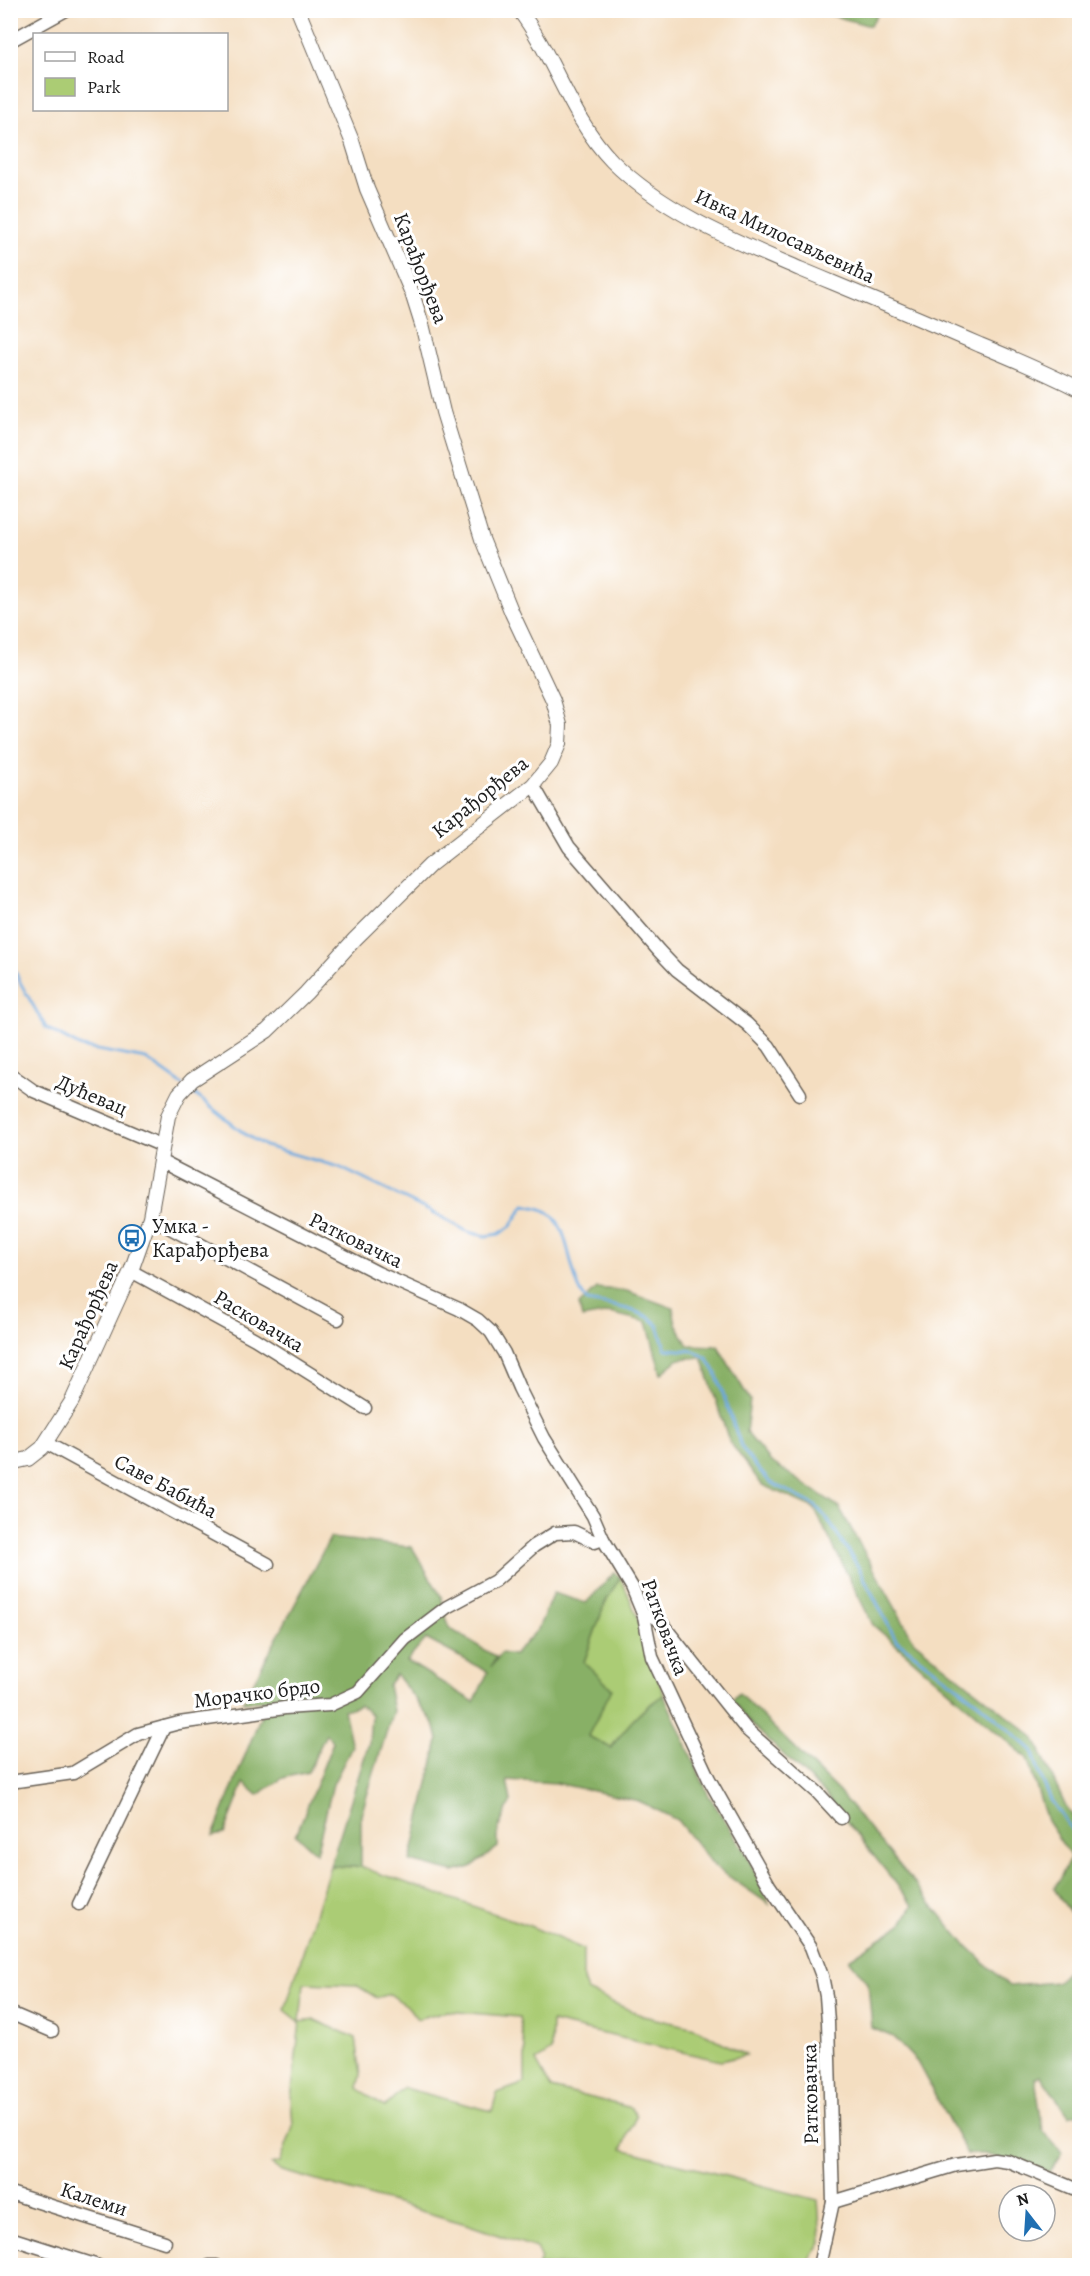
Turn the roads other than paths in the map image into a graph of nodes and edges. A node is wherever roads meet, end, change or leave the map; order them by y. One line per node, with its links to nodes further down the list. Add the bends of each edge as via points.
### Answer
1 (66, 10): 4 (street)
2 (298, 10): 6 (street, Карађорђева, via 415,302 482,539 553,700 560,725 559,744 551,763)
3 (519, 10): 5 (street, Ивка Милосављевића, via 594,140 627,174 670,205 756,250)
4 (10, 41)
5 (1080, 390)
6 (533, 785): 8 (street, via 569,847 658,951 769,1046); 9 (street, Карађорђева, via 430,865 267,1031 188,1085 168,1116)
7 (10, 1074): 9 (street, Дућевац, via 34,1091)
8 (800, 1094)
9 (163, 1146): 10 (street, Карађорђева)
10 (160, 1161): 11 (street, Карађорђева); 17 (street, Ратковачка, via 478,1320 504,1353 544,1438)
11 (150, 1217): 12 (street, Карађорђева); 13 (street)
12 (131, 1271): 14 (street, Расковачка, via 255,1339); 15 (street, Карађорђева, via 72,1401)
13 (338, 1319)
14 (364, 1408)
15 (46, 1443): 16 (street, Карађорђева, via 31,1457); 18 (street, Саве Бабића)
16 (10, 1463)
17 (603, 1539): 19 (street, Ратковачка, via 632,1587); 20 (street, Морачко брдо, via 595,1542 574,1532 555,1533 495,1581 447,1607 405,1638 358,1692 330,1705)
18 (268, 1564)
19 (644, 1616): 22 (street, via 659,1620 746,1729); 28 (street, Ратковачка, via 652,1657 709,1779 769,1885 811,1947 822,1976 829,2031)
20 (164, 1727): 21 (street, Морачко брдо, via 138,1734 73,1773); 23 (street)
21 (10, 1782)
22 (841, 1818)
23 (80, 1904)
24 (10, 2013): 25 (street)
25 (52, 2031)
26 (1080, 2191): 28 (street, via 1008,2161 994,2160 957,2166)
27 (10, 2193): 30 (street, Калеми)
28 (833, 2202): 31 (street, Ратковачка)
29 (10, 2238): 32 (street)
30 (165, 2242)
31 (821, 2248): 35 (street); 36 (street, Ратковачка)
32 (98, 2265)
33 (209, 2265): 34 (street)
34 (217, 2265)
35 (811, 2265)
36 (819, 2265)

